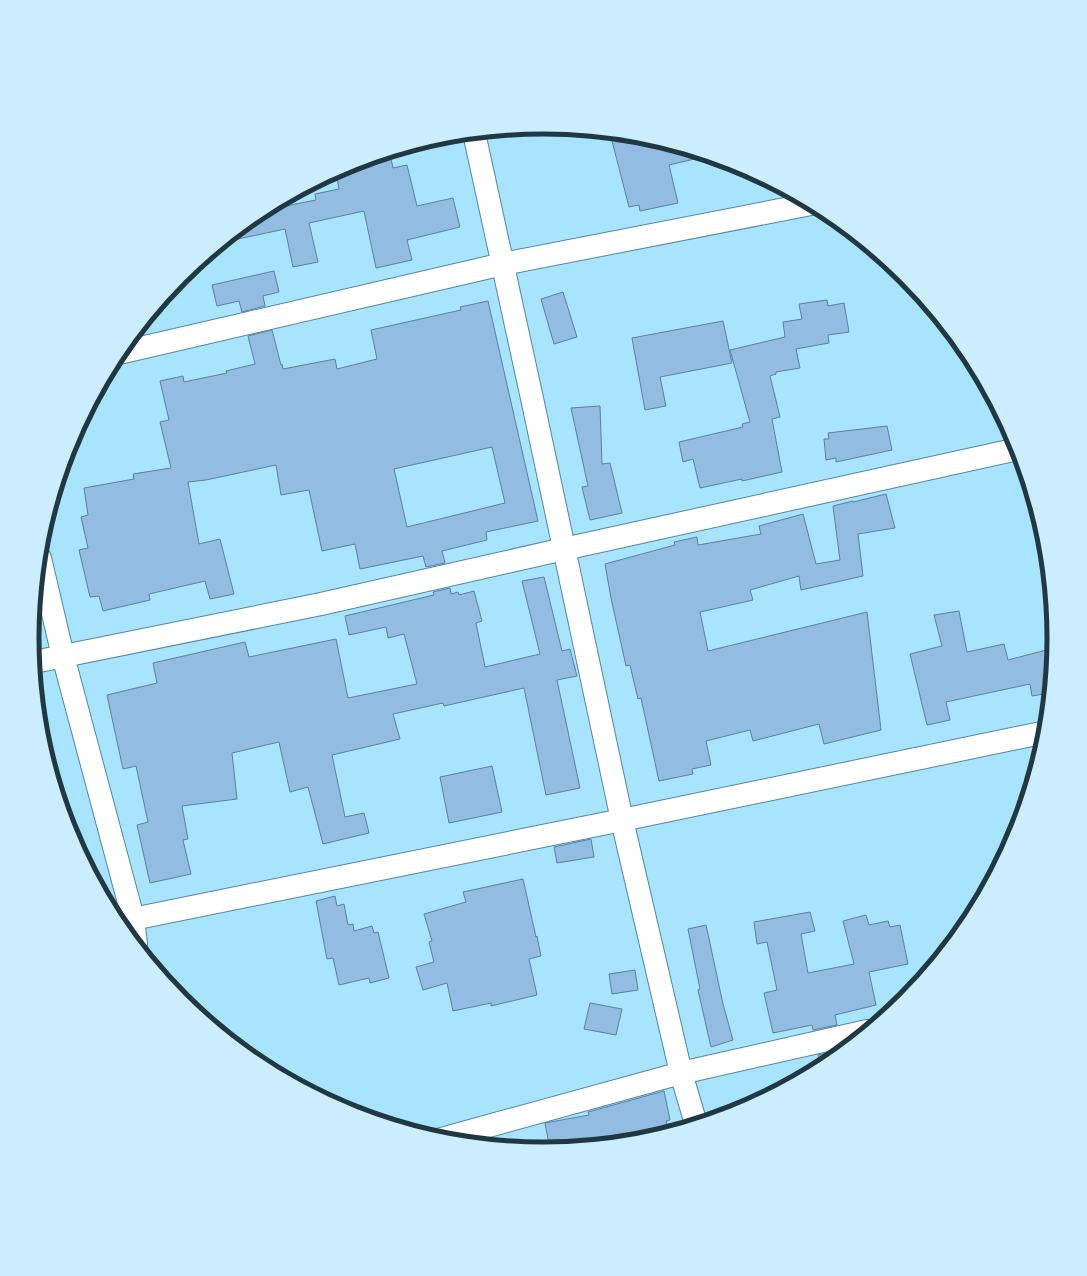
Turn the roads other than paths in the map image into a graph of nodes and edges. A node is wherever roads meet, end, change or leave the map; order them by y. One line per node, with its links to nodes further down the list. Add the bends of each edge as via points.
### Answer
1 (475, 138): 3 (street)
2 (803, 206): 3 (street)
3 (503, 264): 4 (street); 6 (street)
4 (129, 351)
5 (1012, 450): 6 (street)
6 (564, 549): 8 (street, via 320,604); 11 (street)
7 (43, 571): 8 (street)
8 (63, 656): 9 (street); 12 (street)
9 (40, 661)
10 (1038, 734): 11 (street)
11 (622, 820): 12 (street); 14 (street)
12 (126, 920)
13 (857, 1033): 14 (street)
14 (681, 1073): 15 (street); 16 (street)
15 (695, 1119)
16 (456, 1135)

